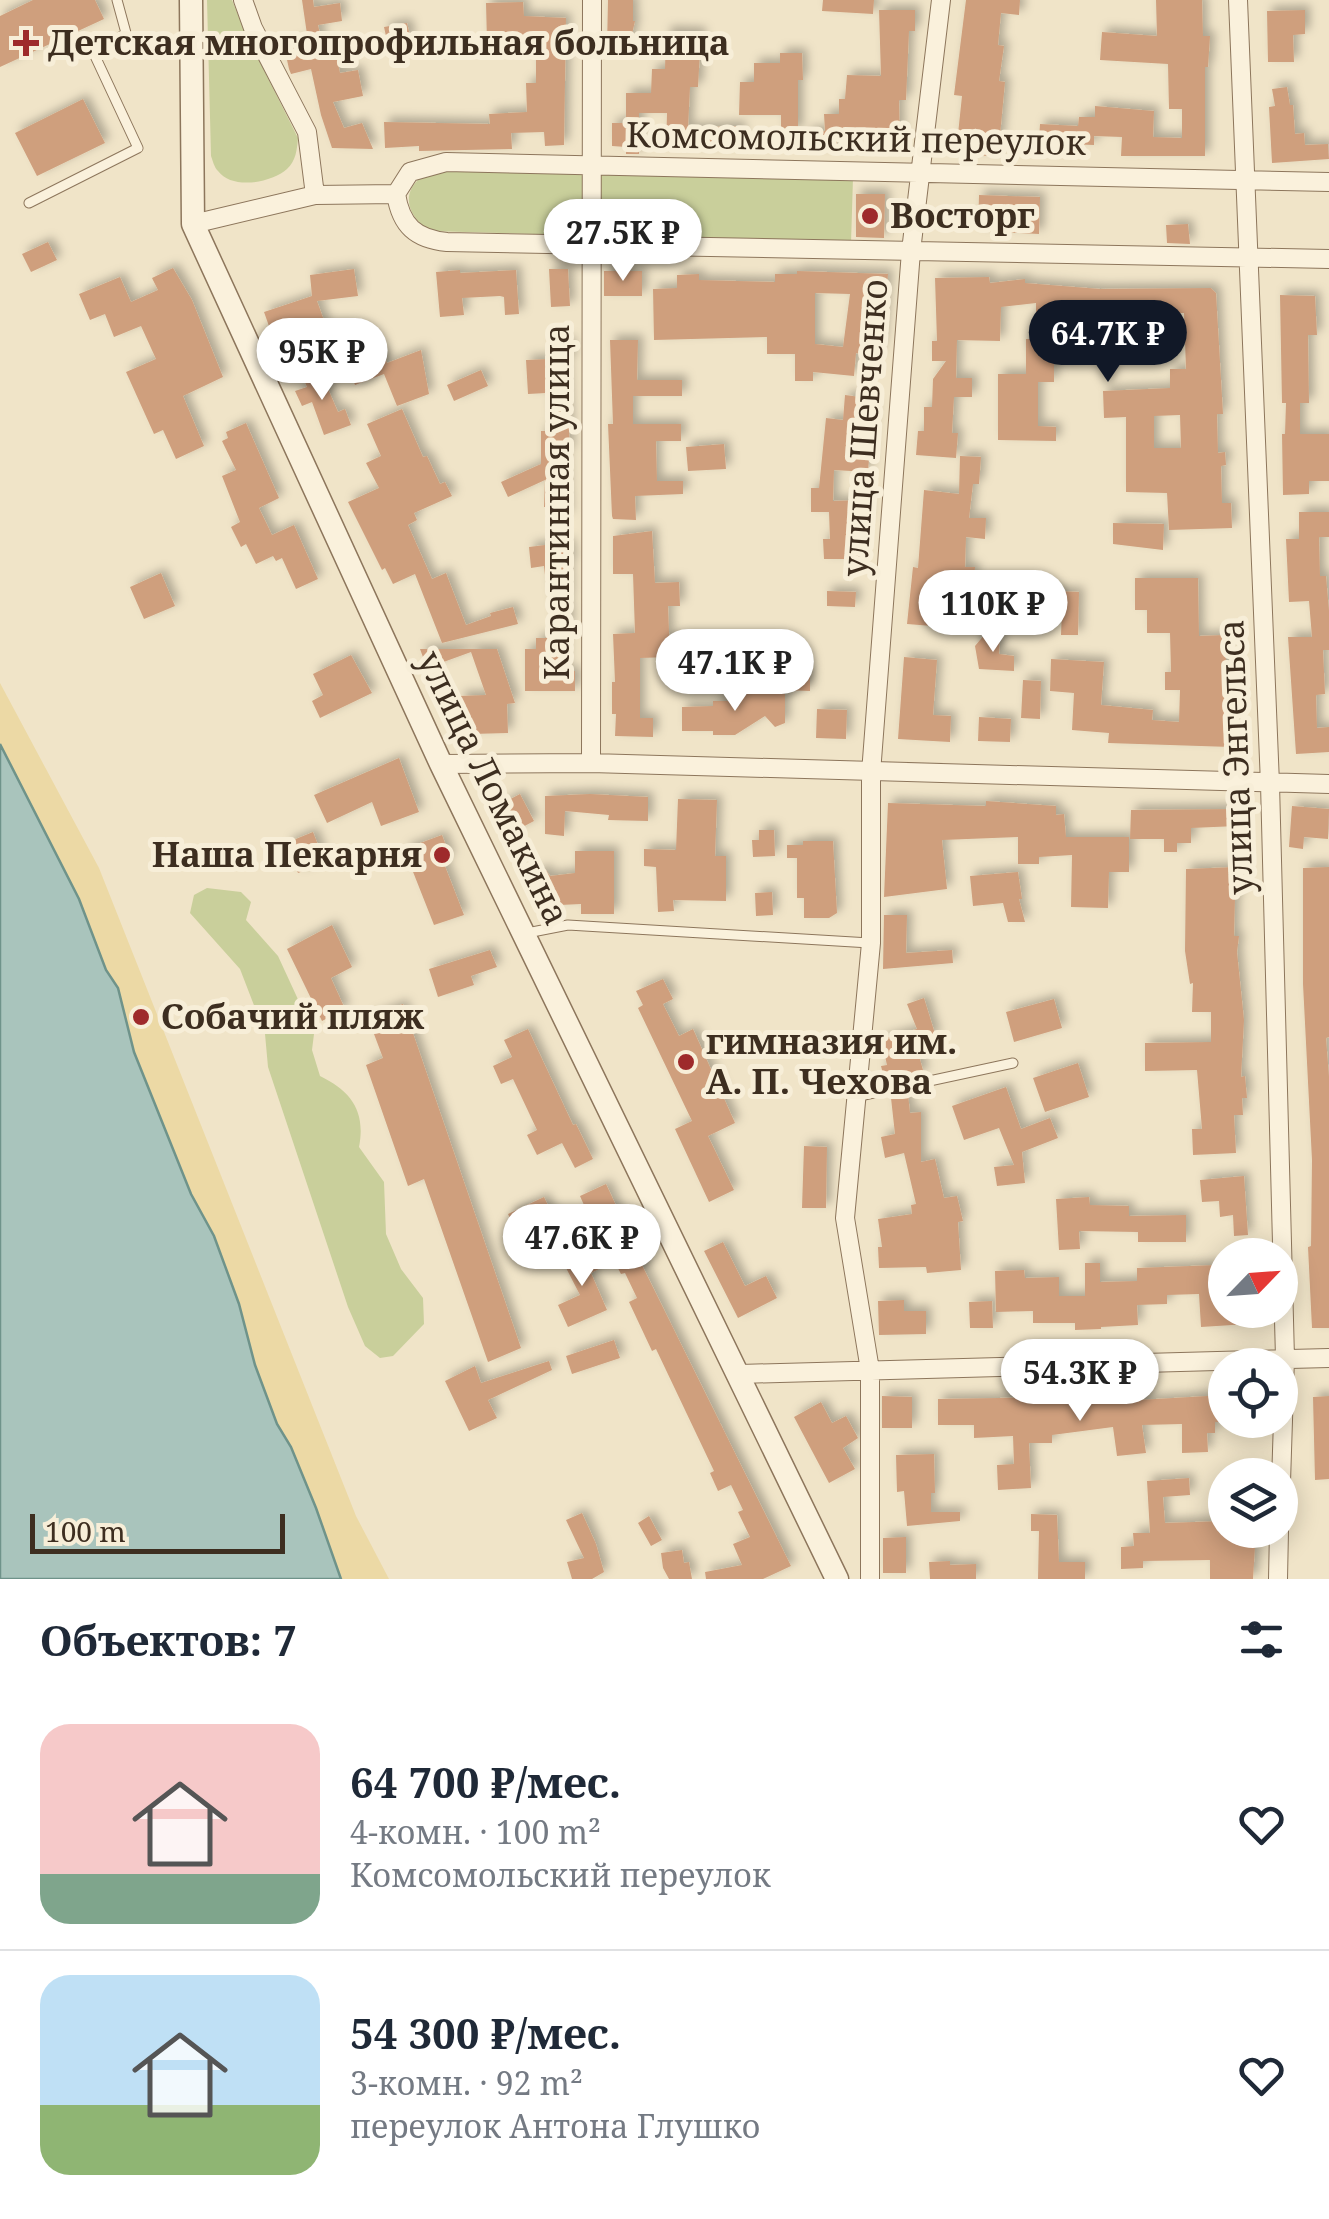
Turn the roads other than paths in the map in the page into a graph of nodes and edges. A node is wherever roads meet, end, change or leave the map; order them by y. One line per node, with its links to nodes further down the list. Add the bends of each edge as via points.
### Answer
1 (117, 0): 13 (lane, via 126,33 95,56 138,148)
2 (191, 0): 14 (street, улица Ломакина)
3 (242, 0): 12 (street, via 307,132)
4 (592, 0): 7 (street, Карантинная улица)
5 (941, 0): 8 (street, улица Шевченко)
6 (1238, 0): 9 (street, улица Энгельса)
7 (590, 165): 8 (street, Комсомольский переулок); 11 (street, Комсомольский переулок, via 446,162 410,172); 15 (street, Карантинная улица)
8 (922, 173): 9 (street, Комсомольский переулок); 16 (street, улица Шевченко)
9 (1246, 180): 10 (street, Комсомольский переулок); 17 (street, улица Энгельса)
10 (1329, 182)
11 (396, 194): 12 (street); 15 (street, via 408,229 427,240)
12 (314, 195): 14 (street)
13 (28, 203)
14 (193, 224): 20 (street, улица Ломакина)
15 (590, 245): 16 (street); 19 (street, Карантинная улица)
16 (911, 252): 17 (street); 21 (street, улица Шевченко)
17 (1249, 257): 18 (street); 22 (street, улица Энгельса)
18 (1329, 259)
19 (590, 763): 20 (street); 21 (street)
20 (441, 764): 24 (street, улица Ломакина)
21 (871, 773): 22 (street); 25 (street, улица Шевченко)
22 (1270, 784): 23 (street); 28 (street, улица Энгельса)
23 (1329, 784)
24 (524, 934): 25 (lane, via 568,925); 33 (street, улица Ломакина)
25 (870, 943): 27 (street, улица Шевченко)
26 (1013, 1064): 27 (lane)
27 (855, 1097): 32 (street, улица Шевченко, via 845,1218)
28 (1284, 1348)
29 (1298, 1358): 30 (street)
30 (1329, 1358)
31 (1208, 1360): 32 (street)
32 (870, 1370): 33 (street); 36 (street, улица Шевченко)
33 (740, 1374): 35 (street, улица Ломакина)
34 (1279, 1548): 37 (street)
35 (837, 1579)
36 (870, 1579)
37 (1278, 1579)

